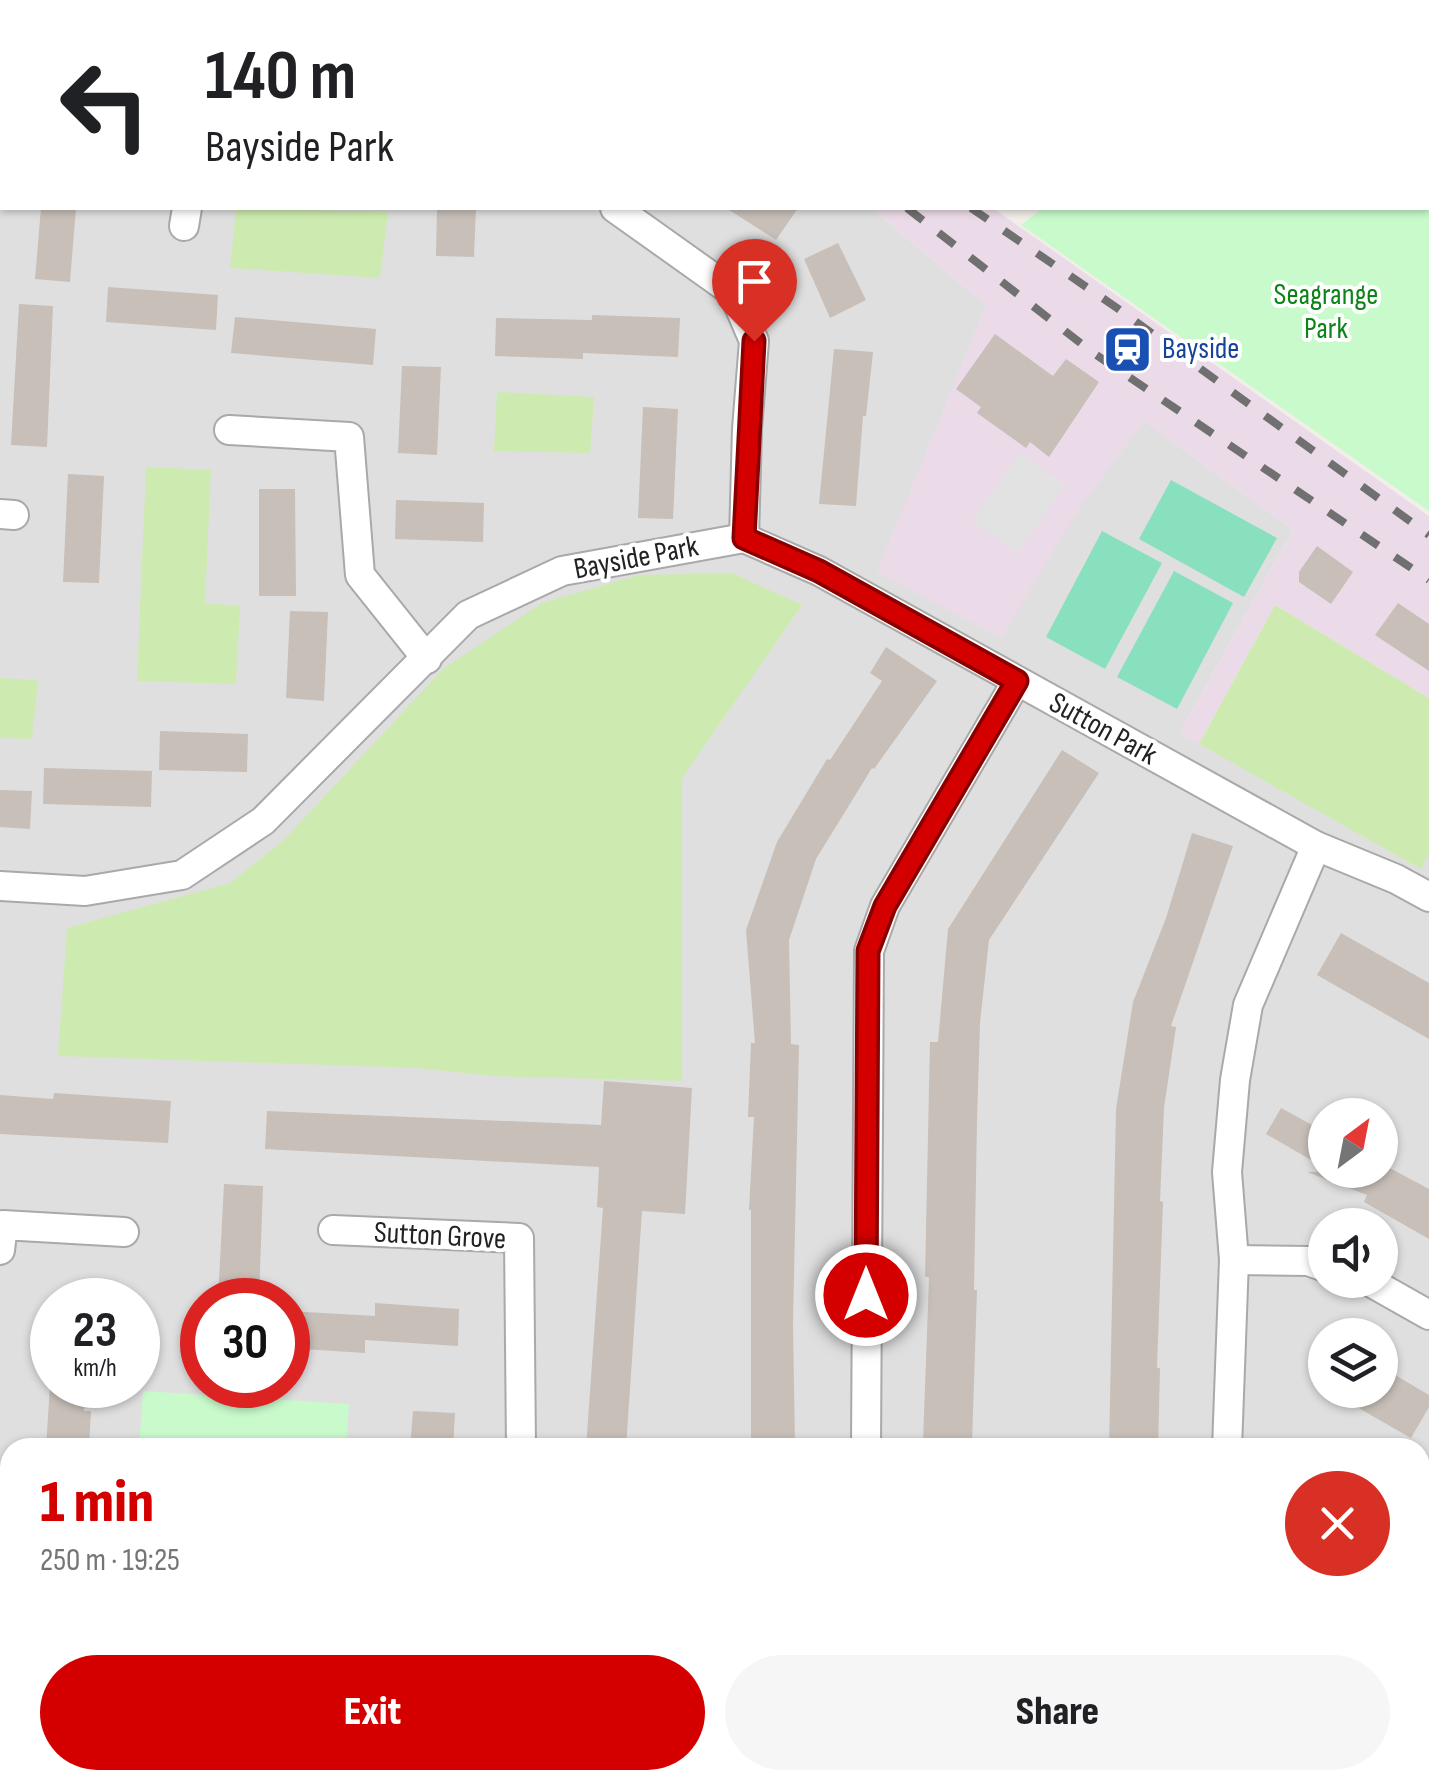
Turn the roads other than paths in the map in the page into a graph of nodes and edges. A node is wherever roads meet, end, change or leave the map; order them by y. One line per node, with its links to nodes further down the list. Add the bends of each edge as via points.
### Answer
1 (618, 210): 3 (street, via 732,292 754,341)
2 (229, 430): 4 (street, via 349,437 360,575)
3 (744, 538): 4 (street, Bayside Park, via 562,571 468,615); 5 (street, via 819,571)
4 (427, 659): 7 (street, Bayside Park, via 263,821 182,875 86,892)
5 (1017, 681): 6 (street, Sutton Park); 17 (street, Sutton Park, via 885,906 868,951)
6 (1316, 846): 8 (street, Sutton Park); 12 (street, via 1248,1005 1227,1172)
7 (0, 886)
8 (1429, 897)
9 (333, 1230): 16 (street, Sutton Grove, via 519,1238)
10 (124, 1232): 11 (street, via 3,1225)
11 (0, 1250)
12 (1234, 1260): 13 (street); 18 (street)
13 (1308, 1261)
14 (1398, 1298): 15 (street)
15 (1429, 1315)
16 (521, 1438)
17 (866, 1438)
18 (1227, 1438)

